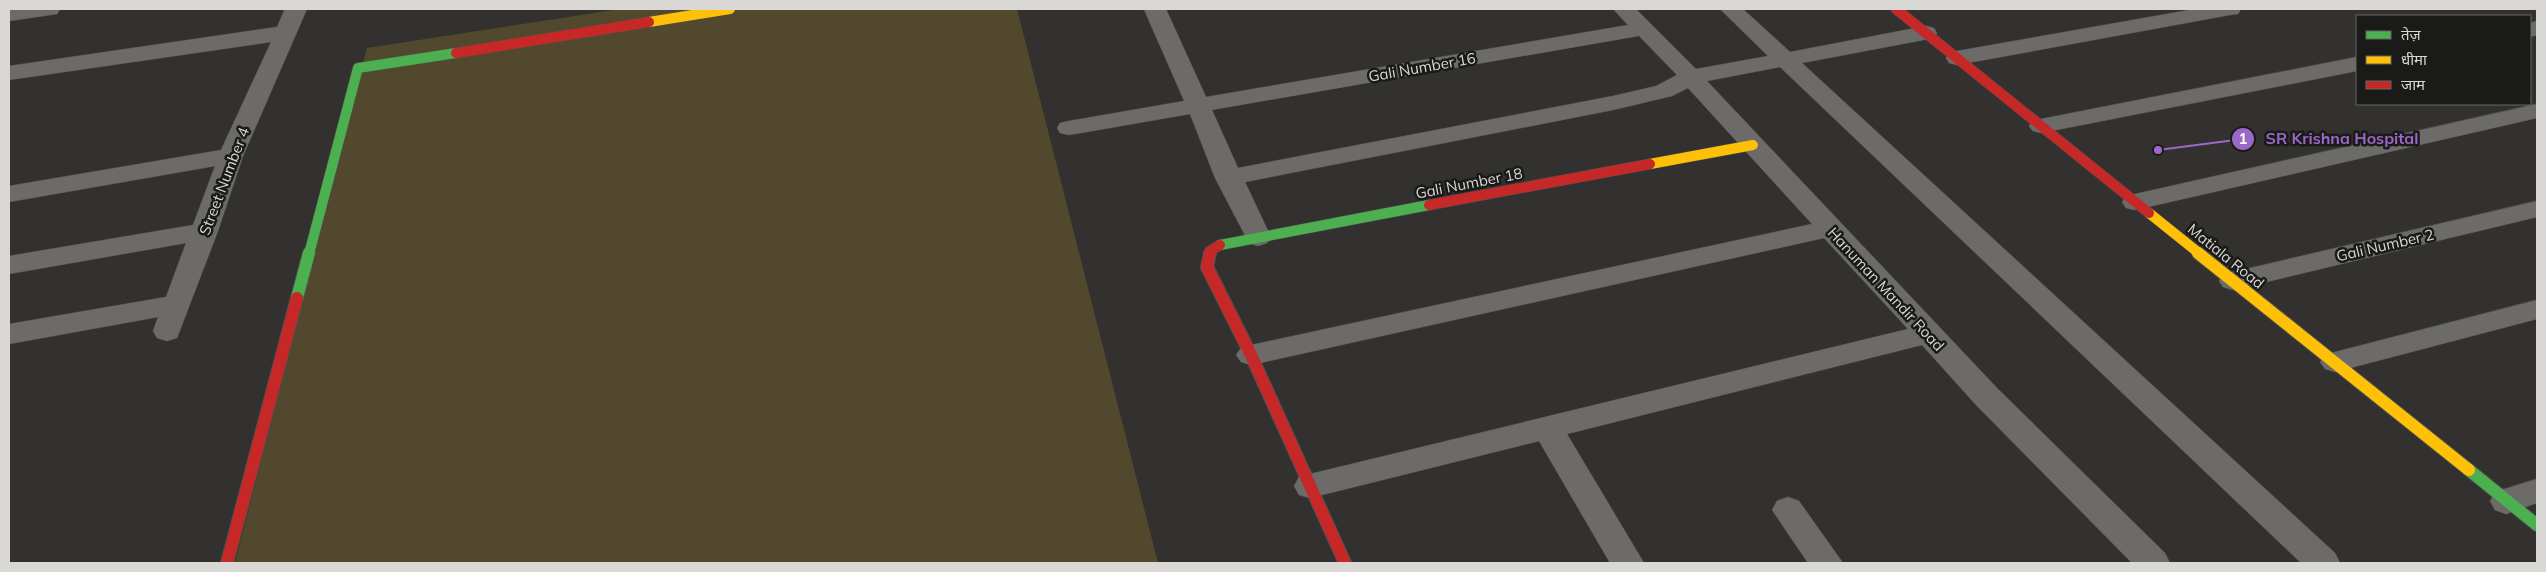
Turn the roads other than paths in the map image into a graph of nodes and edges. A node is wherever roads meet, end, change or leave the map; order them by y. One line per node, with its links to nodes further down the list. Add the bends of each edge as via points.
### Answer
1 (49, 9): 9 (street)
2 (296, 9): 11 (street, Street Number 4)
3 (730, 9): 46 (street, via 358,68)
4 (1155, 9): 18 (street)
5 (1624, 9): 10 (street, Hanuman Mandir Road)
6 (1731, 9): 14 (street)
7 (1896, 9): 12 (street, Matiala Road)
8 (2230, 9): 13 (street)
9 (9, 15)
10 (1644, 29): 17 (street, Hanuman Mandir Road); 18 (street, Gali Number 16)
11 (284, 33): 16 (street); 23 (street, Street Number 4)
12 (1926, 33): 13 (street, Matiala Road); 14 (street)
13 (1957, 58): 20 (street, Matiala Road)
14 (1784, 60): 17 (street); 51 (street)
15 (2356, 64): 20 (street)
16 (9, 73)
17 (1691, 78): 22 (street, Hanuman Mandir Road); 24 (street, via 1664,91 1641,97)
18 (1200, 105): 21 (street, Gali Number 16); 24 (street)
19 (2537, 111): 26 (street)
20 (2041, 126): 26 (street, Matiala Road)
21 (1069, 128)
22 (1753, 145): 28 (street, Hanuman Mandir Road); 30 (street, Gali Number 18)
23 (231, 156): 25 (street); 29 (street, Street Number 4)
24 (1228, 178): 30 (street)
25 (9, 194)
26 (2135, 202): 32 (street, Matiala Road)
27 (2537, 209): 32 (street, Gali Number 2)
28 (1830, 228): 37 (street, Hanuman Mandir Road); 38 (street)
29 (205, 232): 31 (street); 33 (street, Street Number 4)
30 (1258, 238): 38 (street, Gali Number 18, via 1216,246 1210,251 1207,267)
31 (9, 265)
32 (2233, 281): 39 (street, Matiala Road)
33 (177, 304): 35 (street, Street Number 4); 36 (street)
34 (2537, 310): 39 (street)
35 (167, 331)
36 (9, 334)
37 (1928, 334): 40 (street); 50 (street, Hanuman Mandir Road, via 1986,397)
38 (1251, 355): 41 (street)
39 (2335, 362): 43 (street, Matiala Road)
40 (1547, 428): 41 (street); 48 (street)
41 (1310, 486): 47 (street)
42 (2537, 491): 43 (street)
43 (2506, 501): 45 (street, Matiala Road)
44 (1788, 510): 49 (street)
45 (2537, 525)
46 (227, 563)
47 (1345, 563)
48 (1627, 563)
49 (1826, 563)
50 (2153, 563)
51 (2322, 563)

